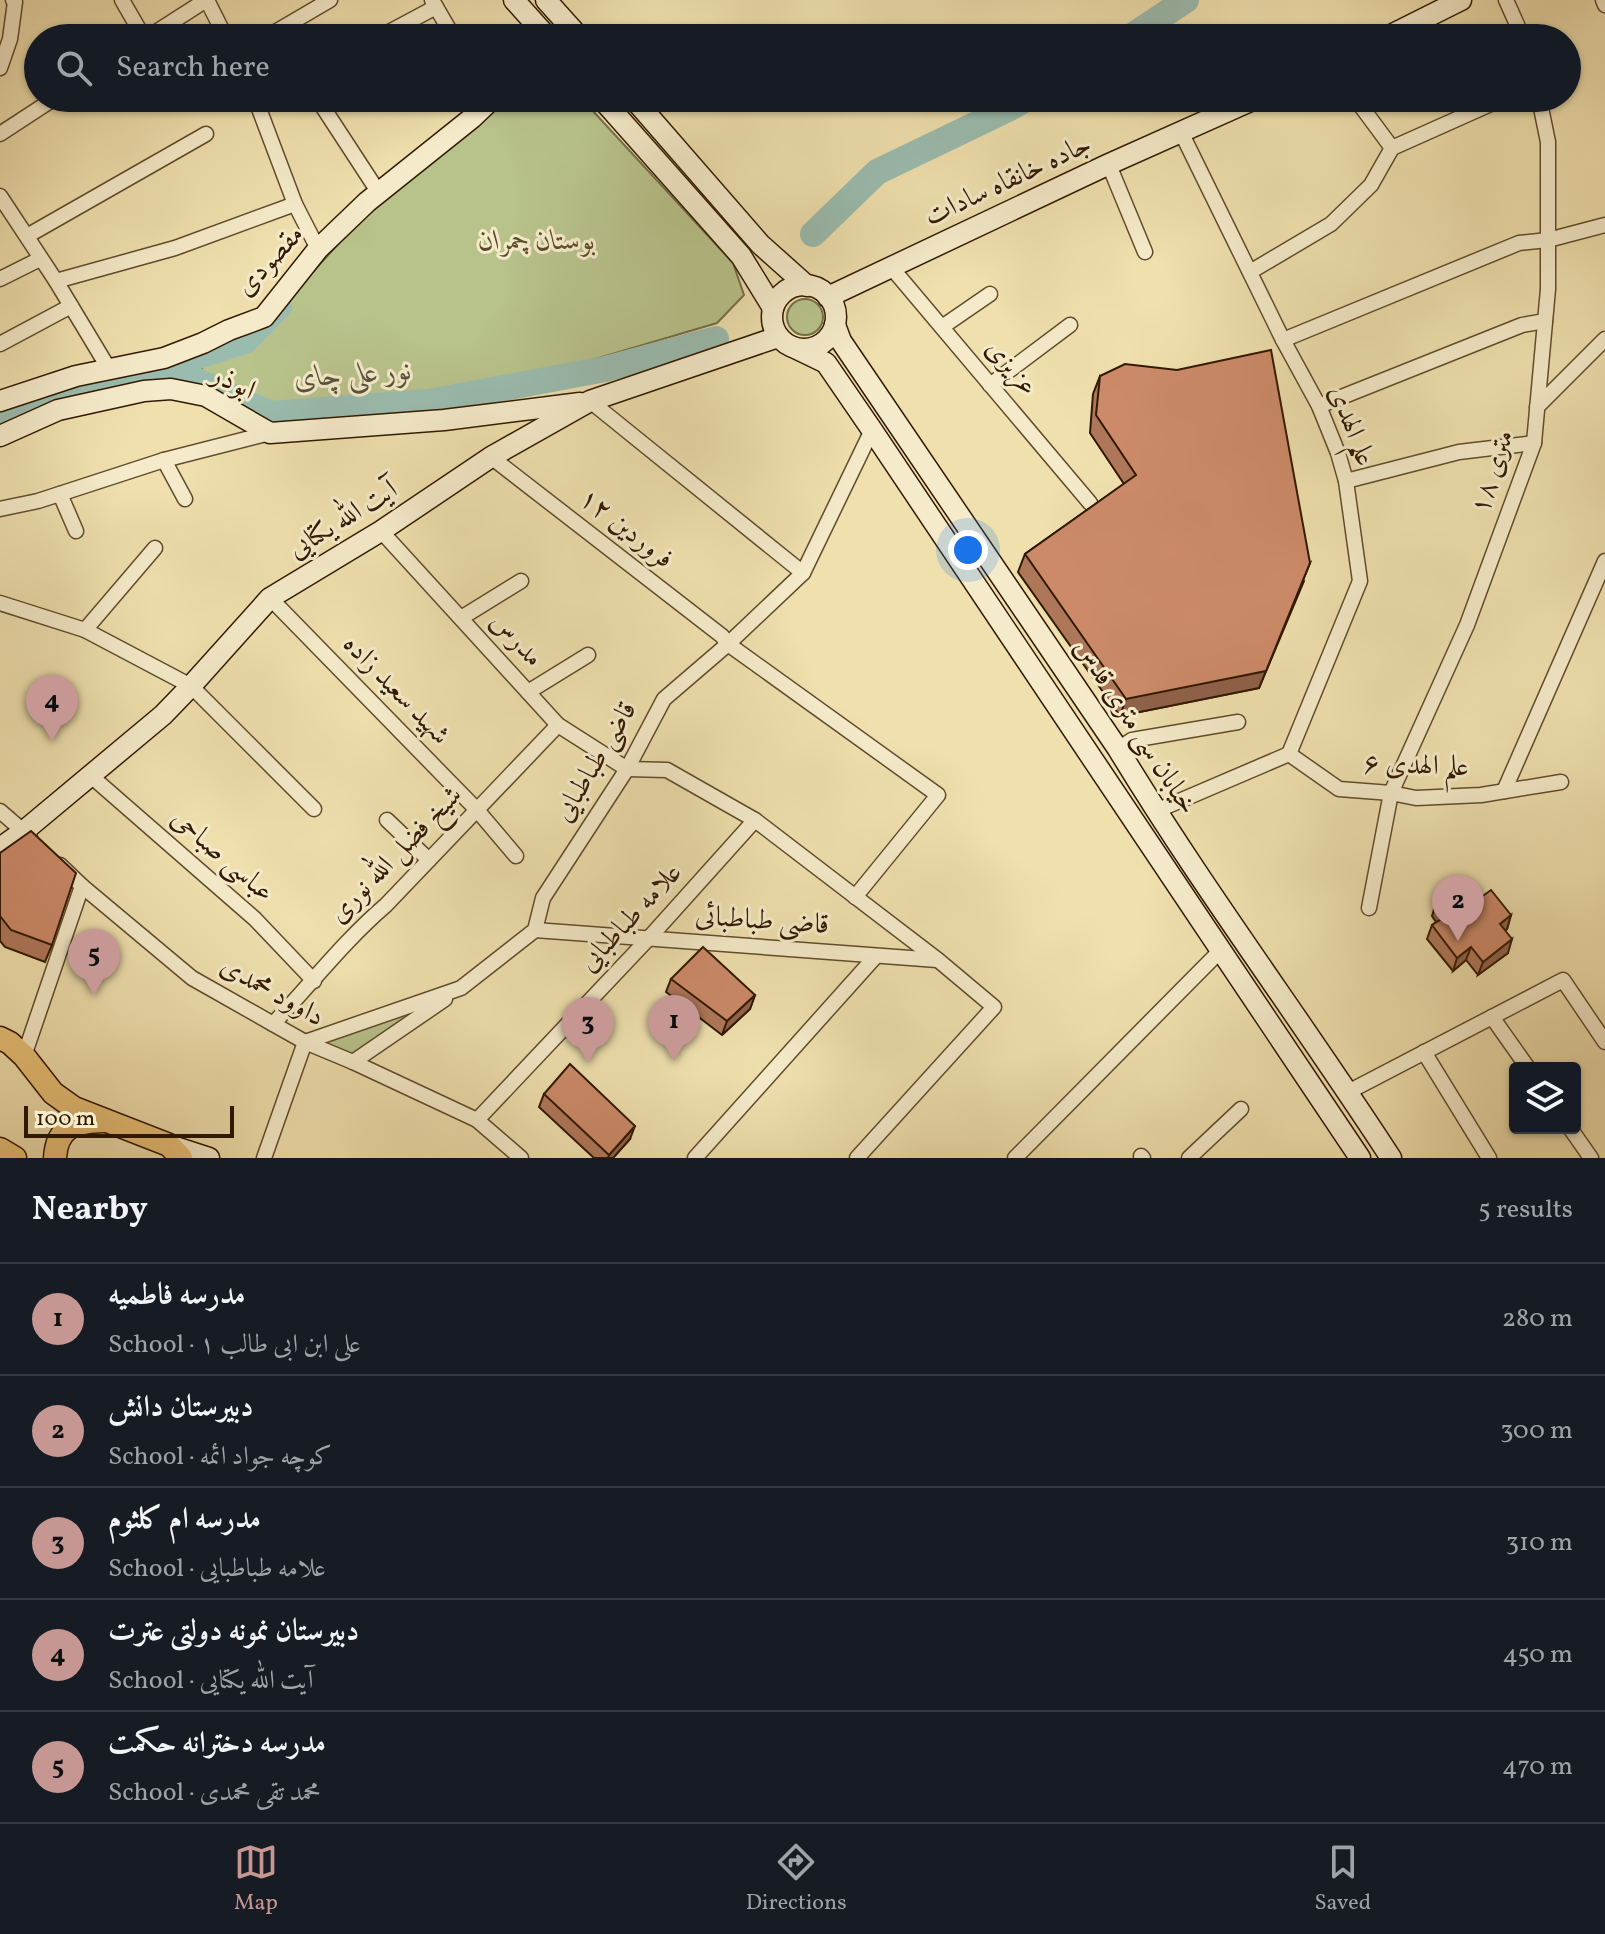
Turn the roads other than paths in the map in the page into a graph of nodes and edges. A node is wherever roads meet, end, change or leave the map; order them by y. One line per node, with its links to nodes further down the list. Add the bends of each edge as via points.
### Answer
1 (13, 0): 20 (street, via 10,39)
2 (122, 0): 10 (street)
3 (207, 0): 11 (street); 12 (street)
4 (330, 0): 13 (street)
5 (514, 0): 16 (main road)
6 (546, 0): 17 (main road)
7 (1461, 0): 18 (main road)
8 (1506, 0): 19 (street)
9 (434, 3): 14 (street); 15 (street)
10 (137, 24)
11 (168, 24)
12 (219, 24)
13 (289, 24)
14 (400, 24)
15 (446, 24)
16 (535, 24)
17 (567, 24)
18 (1413, 24)
19 (1517, 24)
20 (0, 68)
21 (34, 112): 32 (street)
22 (264, 112): 38 (street)
23 (326, 112): 36 (street)
24 (478, 112): 36 (main road, مقصودی)
25 (613, 112): 53 (main road, via 741,256)
26 (645, 112): 49 (main road, via 760,244)
27 (1226, 112): 31 (main road, جاده خانقاه سادات)
28 (1365, 112): 34 (street)
29 (1473, 112): 34 (street)
30 (1542, 112): 41 (street, ۱۸ متری, via 1548,142)
31 (1181, 132): 35 (main road, جاده خانقاه سادات); 46 (street, علم الهدی)
32 (0, 134)
33 (206, 134): 40 (street)
34 (1392, 148): 46 (street, via 1371,185 1331,224)
35 (1109, 165): 43 (street); 45 (main road, جاده خانقاه سادات)
36 (379, 193): 42 (main road, مقصودی)
37 (0, 196): 40 (street)
38 (295, 204): 42 (street); 48 (street, via 175,248)
39 (1605, 225): 41 (street)
40 (27, 236): 44 (street)
41 (1548, 240): 54 (street, ۱۸ متری); 59 (street, via 1519,243)
42 (318, 249): 62 (main road, مقصودی, via 264,317 164,358)
43 (1145, 252)
44 (40, 259): 47 (street); 48 (street)
45 (891, 267): 51 (main road, جاده خانقاه سادات); 57 (street, عزیزی)
46 (1250, 272): 59 (street, علم الهدی)
47 (0, 279)
48 (56, 281): 52 (street)
49 (807, 286): 51 (main road); 53 (main road, via 790,288)
50 (990, 294): 57 (street)
51 (828, 297): 55 (main road, via 836,312)
52 (71, 306): 61 (street); 62 (street)
53 (773, 308): 60 (main road, via 774,328)
54 (1545, 321): 66 (street, via 1522,325); 67 (street, ۱۸ متری)
55 (835, 325): 60 (main road, via 815,347); 93 (main road, خیابان سی متری قدس, via 846,349)
56 (1070, 325): 63 (street)
57 (942, 327): 63 (street, عزیزی)
58 (1605, 339): 67 (street)
59 (1283, 340): 66 (street, علم الهدی)
60 (787, 342): 65 (main road, آیت الله یکتایی); 68 (main road, خیابان سی متری قدس, via 826,363)
61 (0, 344)
62 (109, 369): 64 (main road, مقصودی)
63 (990, 385): 77 (street, عزیزی)
64 (0, 401)
65 (590, 401): 69 (main road, ابوذر, via 444,420); 72 (main road, آیت الله یکتایی); 83 (street)
66 (1319, 406): 74 (street, علم الهدی)
67 (1537, 407): 71 (street, ۱۸ متری)
68 (872, 430): 83 (street, قاضی طباطبایی); 94 (main road, خیابان سی متری قدس)
69 (270, 433): 70 (main road, ابوذر, via 206,396 171,389 58,410); 73 (street)
70 (0, 436)
71 (1534, 443): 74 (street, via 1459,452); 103 (street, ۱۸ متری, via 1467,625)
72 (491, 457): 80 (main road, آیت الله یکتایی); 89 (street, ۱۲ فروردین)
73 (164, 460): 75 (street); 76 (street)
74 (1346, 481): 98 (street, علم الهدی, via 1360,581)
75 (60, 494): 78 (street); 79 (street)
76 (185, 499)
77 (1090, 503)
78 (0, 509)
79 (76, 531)
80 (381, 531): 85 (main road, آیت الله یکتایی); 87 (street, مدرس)
81 (155, 548): 88 (street)
82 (1605, 561): 102 (street, علم الهدی ۶)
83 (803, 573): 89 (street, قاضی طباطبایی)
84 (521, 581): 87 (street)
85 (270, 598): 91 (main road, آیت الله یکتایی); 105 (street, شهید سعید زاده)
86 (0, 603): 88 (street)
87 (461, 618): 92 (street, مدرس)
88 (85, 630): 91 (street)
89 (728, 644): 99 (street, قاضی طباطبایی, via 664,699); 116 (street, ۱۲ فروردین, via 938,795)
90 (588, 655): 92 (street)
91 (191, 686): 100 (main road, آیت الله یکتایی); 104 (street)
92 (528, 692): 96 (street, مدرس)
93 (1082, 696): 94 (main road); 97 (main road, خیابان سی متری قدس)
94 (1061, 709): 120 (main road, خیابان سی متری قدس)
95 (1238, 722): 97 (street, via 1132,740)
96 (558, 725): 99 (street, مدرس); 105 (street, شیخ فضل الله نوری)
97 (1118, 749): 107 (main road, خیابان سی متری قدس)
98 (1289, 754): 103 (street, علم الهدی ۶, via 1339,789); 107 (street)
99 (627, 769): 109 (street, via 667,770); 118 (street, قاضی طباطبایی, via 543,898)
100 (91, 776): 110 (main road, آیت الله یکتایی); 123 (street, عباسی صباحی, via 255,919)
101 (1561, 782): 102 (street, علم الهدی ۶)
102 (1504, 791): 103 (street, علم الهدی ۶, via 1416,798)
103 (1391, 793): 117 (street, ۱۸ متری)
104 (314, 809)
105 (477, 810): 113 (street, شهید سعید زاده); 114 (street, شیخ فضل الله نوری)
106 (0, 811): 110 (street)
107 (1156, 811): 134 (main road, خیابان سی متری قدس)
108 (387, 820): 114 (street)
109 (755, 820): 116 (street); 119 (street, علامه طباطبایی)
110 (30, 837): 111 (main road, آیت الله یکتایی)
111 (0, 848)
112 (47, 853): 115 (street, داوود محمدی)
113 (516, 856)
114 (429, 860): 123 (street, شیخ فضل الله نوری)
115 (82, 886): 126 (street, داوود محمدی, via 192,978); 131 (street)
116 (855, 897): 122 (street)
117 (1369, 908)
118 (535, 930): 119 (street, قاضی طباطبائی); 124 (street)
119 (649, 938): 121 (street, قاضی طباطبائی); 136 (street, علامه طباطبایی)
120 (1221, 950): 149 (street); 150 (main road, خیابان سی متری قدس)
121 (876, 956): 122 (street, قاضی طباطبائی); 147 (street)
122 (938, 960): 148 (street, via 994,1007)
123 (314, 981): 126 (street, شیخ فضل الله نوری)
124 (461, 988): 128 (street); 132 (street)
125 (1492, 1017): 129 (street, via 1563,980); 130 (street); 133 (street)
126 (274, 1022): 128 (street, داوود محمدی)
127 (0, 1038): 131 (main road)
128 (305, 1042): 132 (street, داوود محمدی); 145 (street)
129 (1605, 1042)
130 (1424, 1052): 134 (street); 152 (street)
131 (24, 1056): 137 (main road, via 53,1093)
132 (353, 1062): 136 (street, داوود محمدی)
133 (1524, 1062)
134 (1348, 1092): 151 (main road, خیابان سی متری قدس)
135 (1241, 1109): 141 (street)
136 (477, 1120): 146 (street, داوود محمدی)
137 (104, 1121): 140 (main road); 143 (main road, via 78,1122 60,1137)
138 (1574, 1134): 153 (street)
139 (0, 1149): 142 (main road)
140 (175, 1152): 144 (main road)
141 (1199, 1155)
142 (15, 1158)
143 (55, 1158)
144 (209, 1158)
145 (264, 1158)
146 (521, 1158)
147 (695, 1158)
148 (857, 1158)
149 (1015, 1158)
150 (1360, 1158)
151 (1391, 1158)
152 (1489, 1158)
153 (1591, 1158)

